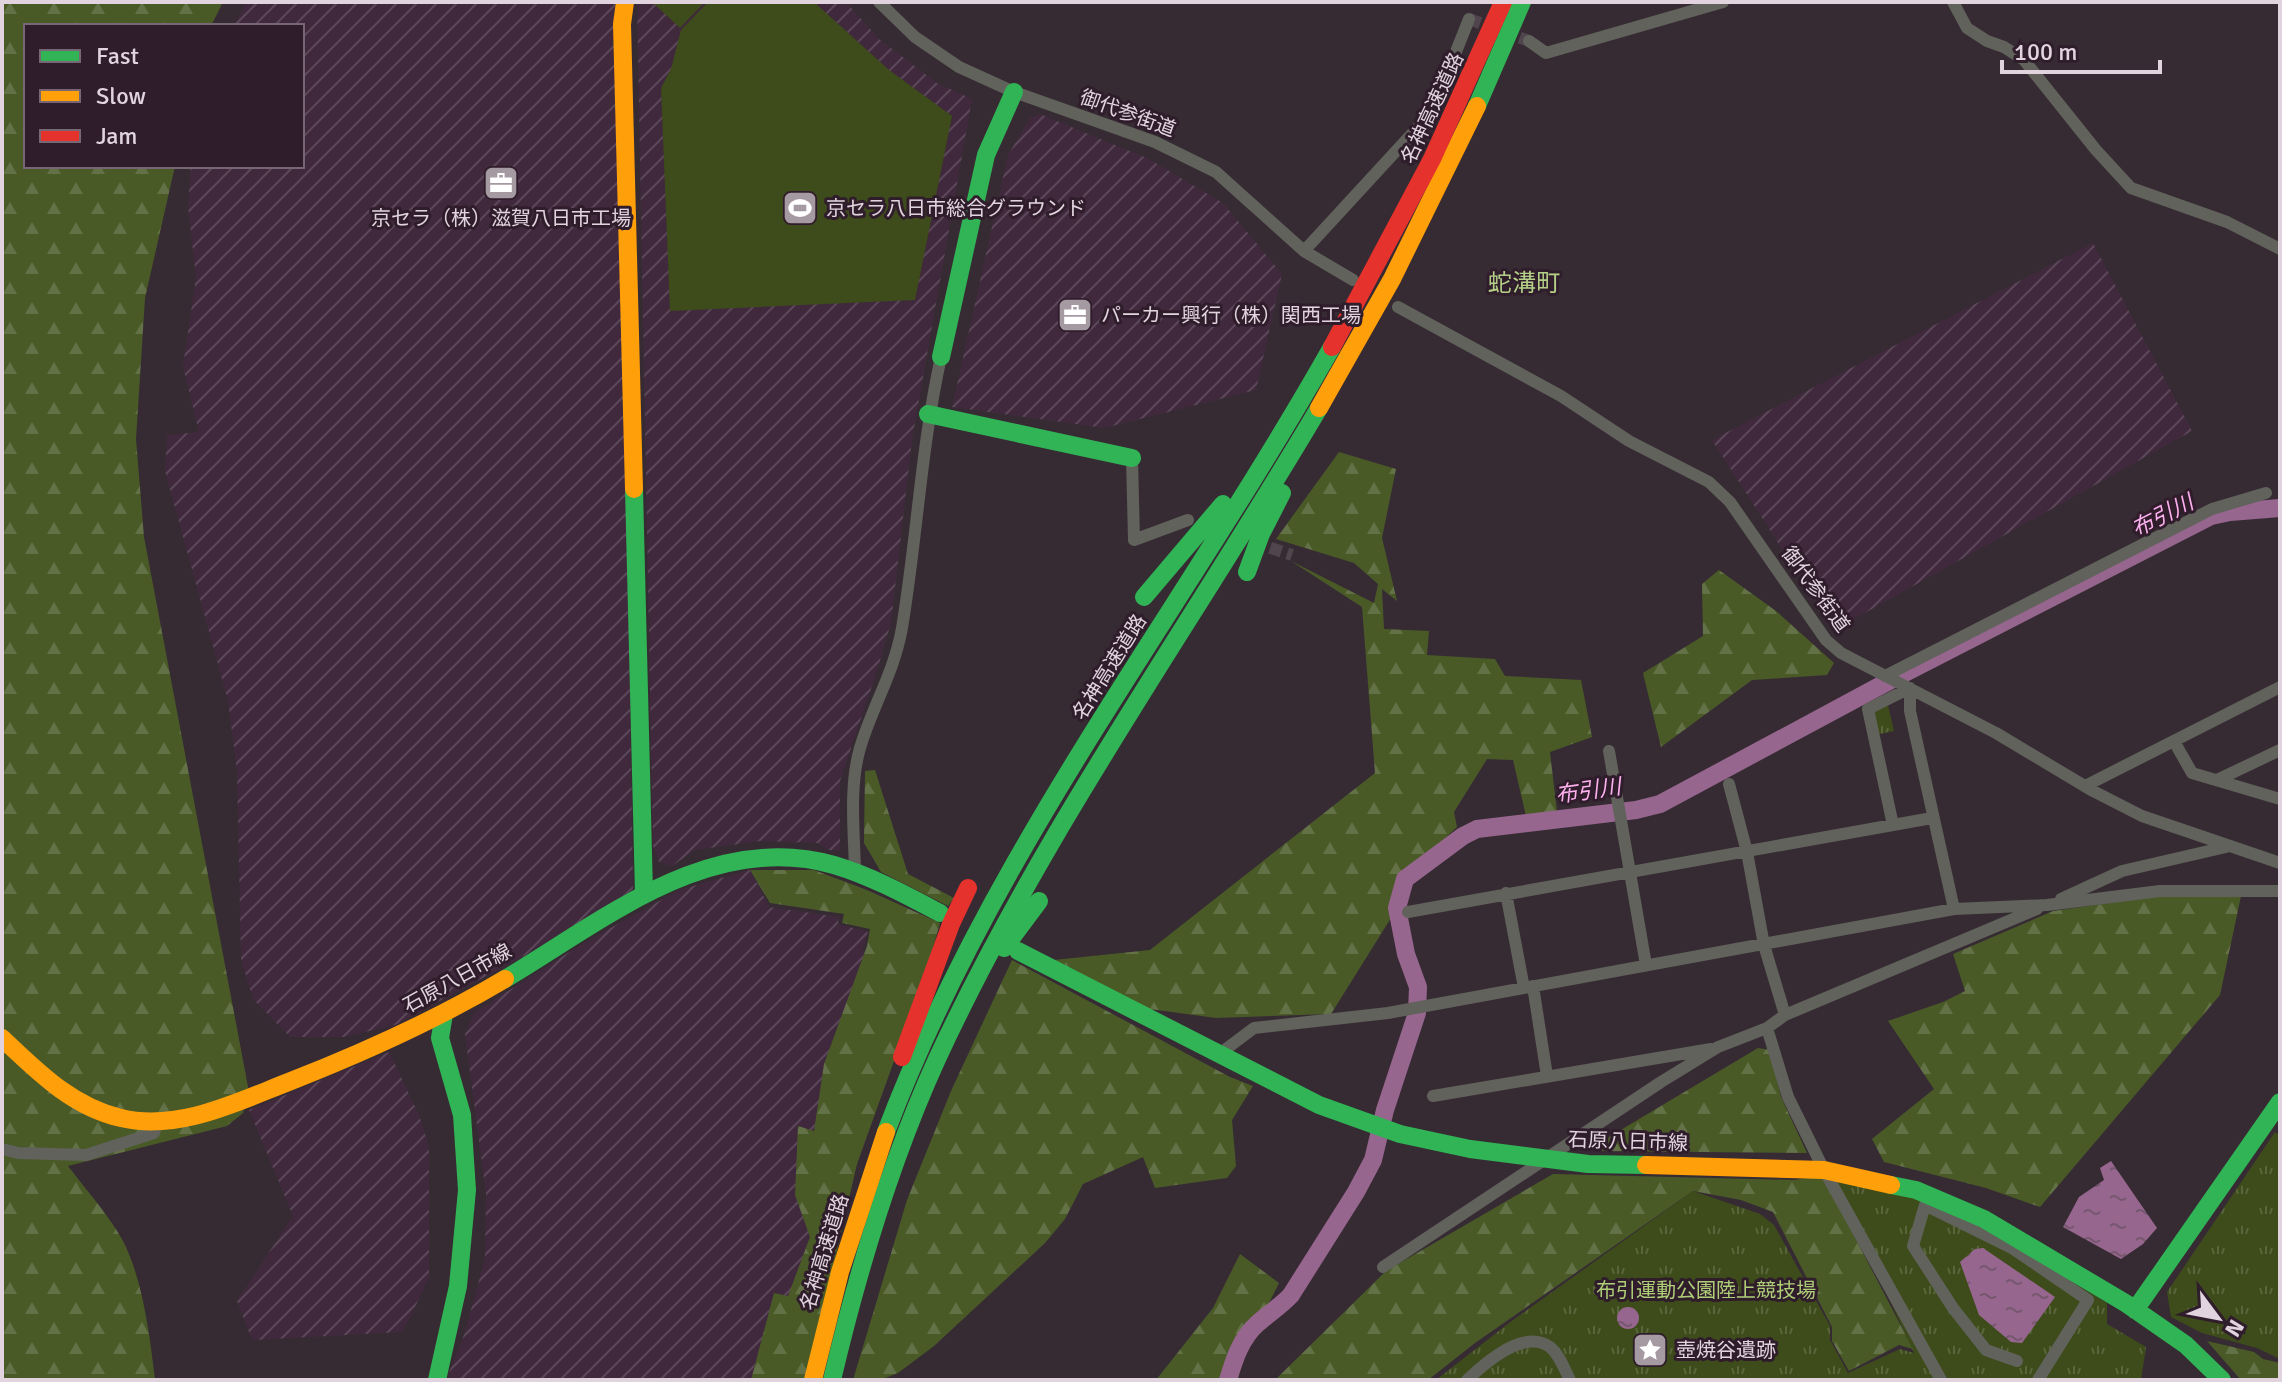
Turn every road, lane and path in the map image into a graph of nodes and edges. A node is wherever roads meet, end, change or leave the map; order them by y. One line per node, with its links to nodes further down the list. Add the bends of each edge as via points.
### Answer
1 (625, 2): 43 (main road)
2 (879, 2): 9 (street, 御代参街道, via 915,37 959,67)
3 (1503, 2): 16 (main road, 名神高速道路, via 1433,159)
4 (1522, 2): 14 (main road, 名神高速道路, via 1449,167)
5 (1723, 2): 8 (street, via 1546,53)
6 (1953, 2): 10 (street, via 1967,28 2024,60 2131,188 2227,222)
7 (1469, 19): 11 (street, via 1432,112)
8 (1529, 41)
9 (1014, 92): 11 (street, 御代参街道, via 1195,160 1216,172); 15 (main road, via 986,155)
10 (2280, 249)
11 (1304, 251): 12 (street, 御代参街道)
12 (1353, 280)
13 (1398, 307): 23 (street, 御代参街道, via 1709,482 1730,502 1826,640)
14 (1371, 317): 21 (main road, via 1261,534); 53 (main road, 名神高速道路, via 1302,438 1129,710 1014,905)
15 (941, 357): 17 (street)
16 (1294, 411): 22 (main road); 69 (main road, 名神高速道路, via 1112,702 960,965 879,1148)
17 (928, 414): 18 (main road); 38 (street, via 902,630 859,750)
18 (1132, 458): 20 (street, via 1134,540)
19 (2266, 493): 23 (street, via 2212,509)
20 (1188, 520)
21 (1247, 572)
22 (1144, 597)
23 (1887, 678): 24 (street, 御代参街道)
24 (1906, 687): 31 (street, 御代参街道); 33 (street); 34 (street, via 1868,709)
25 (2280, 687): 26 (street)
26 (2175, 743): 29 (street, via 2192,773); 31 (street)
27 (2280, 750): 29 (street)
28 (1609, 751): 39 (street)
29 (2217, 780): 32 (street)
30 (1729, 784): 36 (street)
31 (2085, 786): 35 (street, 御代参街道, via 2142,816)
32 (2280, 799)
33 (1932, 818): 34 (street); 46 (street)
34 (1893, 825): 36 (street)
35 (2228, 847): 37 (street, 御代参街道); 45 (street, via 2122,871)
36 (1747, 852): 39 (street); 49 (street)
37 (2280, 863)
38 (855, 870): 43 (main road, 石原八日市線, via 765,856 700,868); 48 (main road, 石原八日市線)
39 (1628, 871): 42 (street); 51 (street)
40 (968, 888): 69 (main road, via 885,1102)
41 (2280, 891): 45 (street, via 2160,891)
42 (1506, 893): 47 (street); 52 (street)
43 (644, 894): 54 (main road, 石原八日市線)
44 (1039, 901): 53 (main road, via 988,976)
45 (2047, 905): 46 (street); 55 (street)
46 (1954, 909): 49 (street)
47 (1408, 912)
48 (940, 913)
49 (1764, 945): 51 (street); 55 (street)
50 (1018, 951): 59 (main road, 石原八日市線)
51 (1646, 965): 52 (street)
52 (1528, 987): 59 (street, via 1417,1008 1254,1028); 60 (street)
53 (968, 995): 73 (main road, 名神高速道路, via 873,1222)
54 (444, 1014): 63 (main road, 石原八日市線, via 349,1058 199,1116); 71 (main road, via 440,1035 460,1105 469,1192 456,1299)
55 (1785, 1015): 56 (street)
56 (1767, 1028): 58 (street); 66 (street, via 1788,1097)
57 (2, 1038): 63 (main road, 石原八日市線, via 78,1102 131,1121)
58 (1718, 1047): 60 (street); 65 (street)
59 (1218, 1055): 65 (main road, 石原八日市線, via 1319,1105 1382,1128 1470,1149)
60 (1547, 1076): 61 (street)
61 (1433, 1096)
62 (2280, 1102): 68 (main road)
63 (158, 1120): 64 (street, via 154,1133 86,1155)
64 (2, 1149)
65 (1547, 1159): 66 (main road, 石原八日市線); 67 (street)
66 (1824, 1170): 68 (main road, 石原八日市線, via 1949,1202); 76 (street)
67 (1383, 1267)
68 (2135, 1310): 78 (main road, 石原八日市線, via 2186,1345)
69 (825, 1323): 72 (main road, 名神高速道路)
70 (2017, 1361): 77 (street, via 1986,1350 1913,1246 1925,1205 2012,1248 2088,1300)
71 (437, 1380)
72 (813, 1380)
73 (832, 1380)
74 (1467, 1380): 75 (street, via 1525,1341 1549,1346)
75 (1570, 1380)
76 (1941, 1380)
77 (2038, 1380)
78 (2222, 1380)

